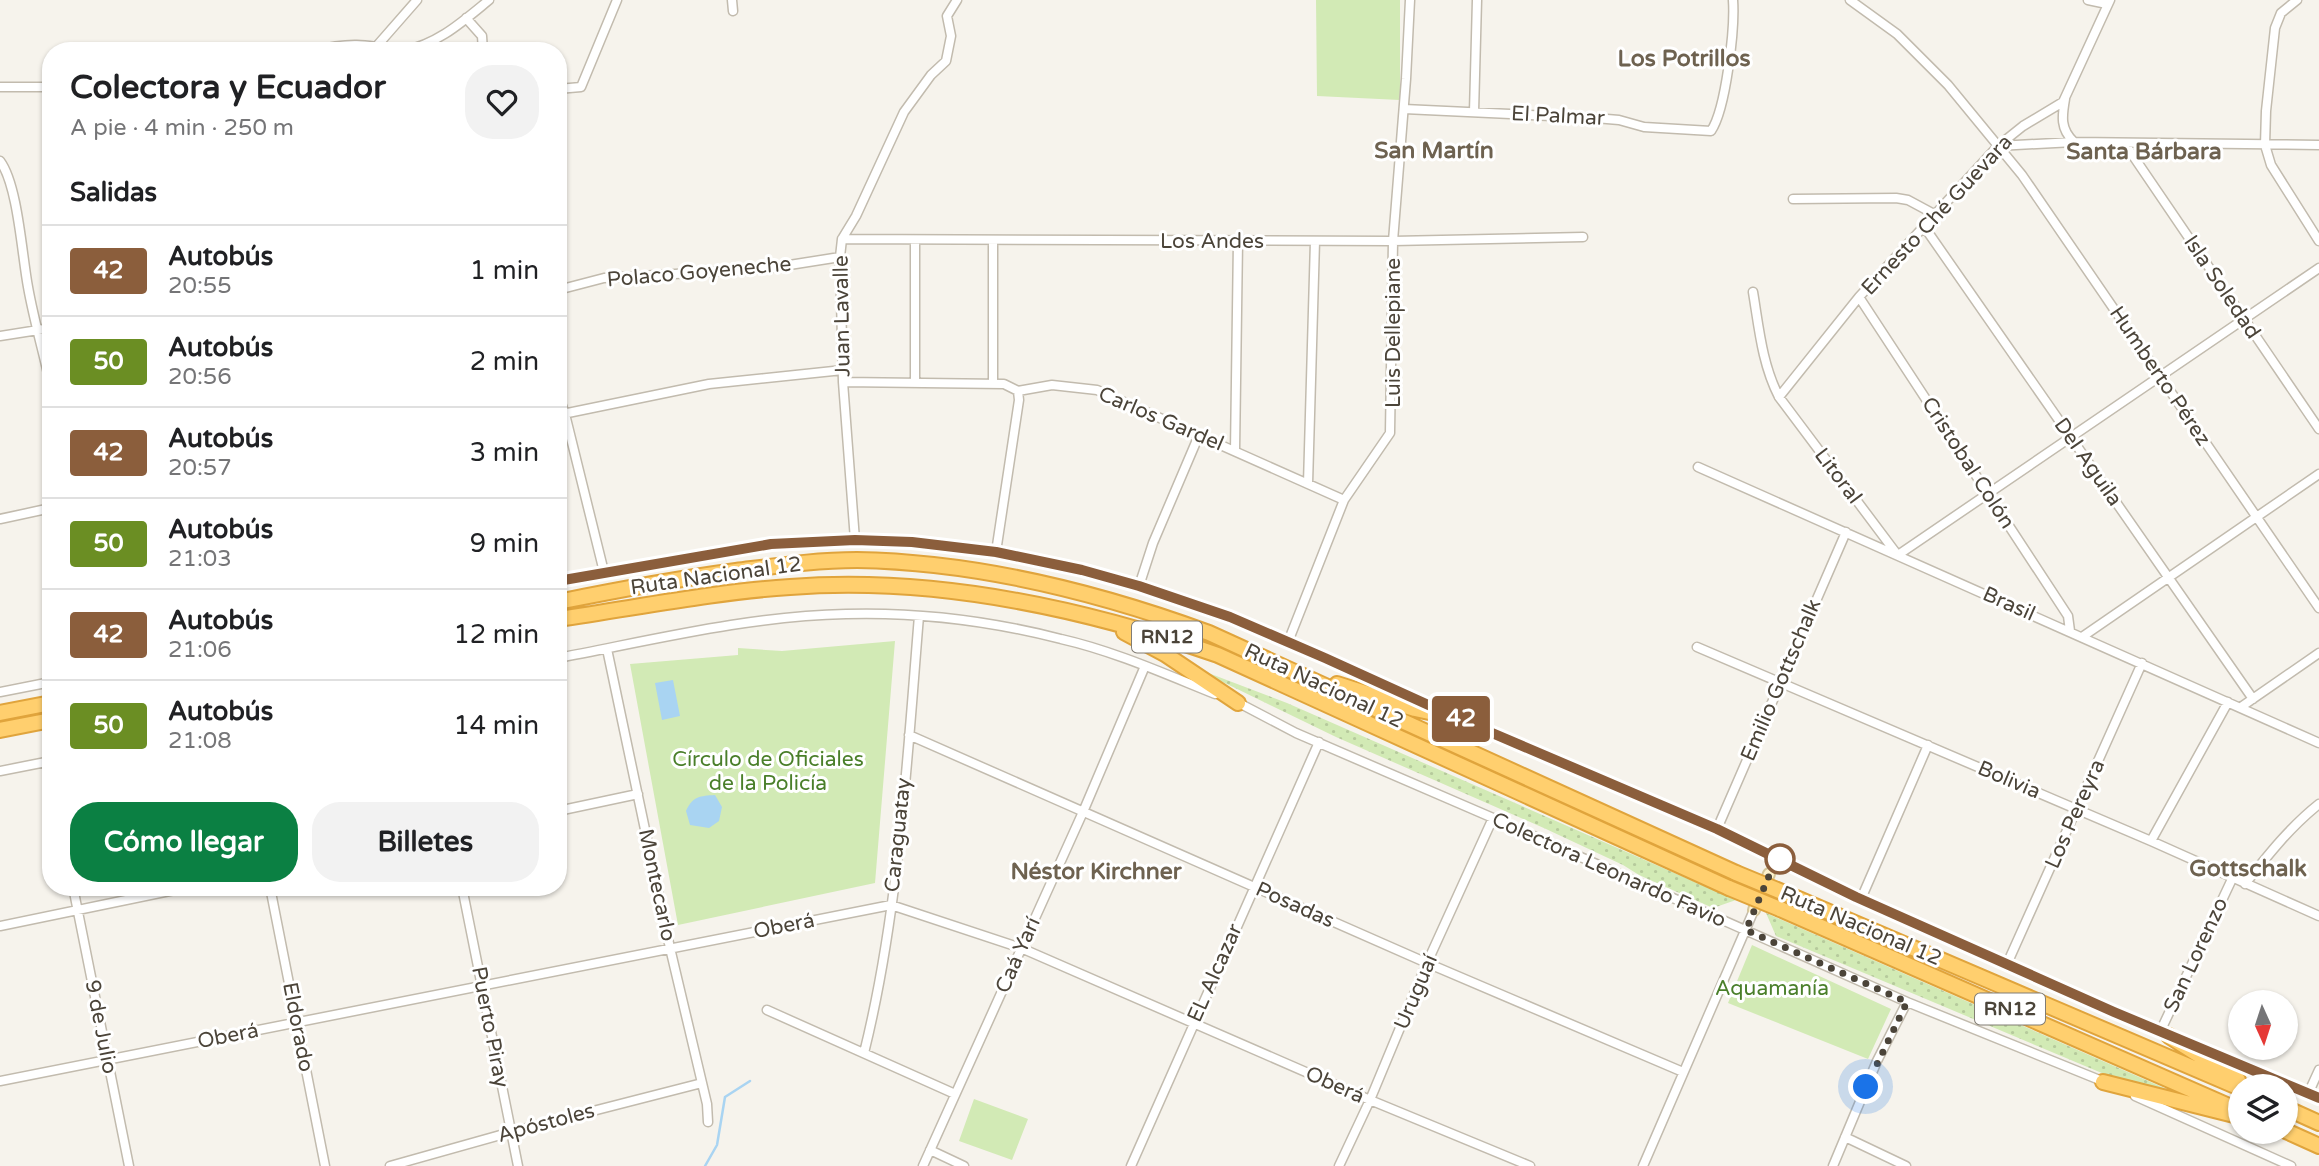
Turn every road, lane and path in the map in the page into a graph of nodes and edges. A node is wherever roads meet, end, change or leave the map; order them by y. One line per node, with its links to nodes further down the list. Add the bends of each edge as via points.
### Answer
1 (417, 0): 15 (street)
2 (489, 0): 14 (street)
3 (617, 0): 20 (street, via 581,88)
4 (732, 0): 13 (street)
5 (957, 0): 34 (street, Juan Lavalle, via 947,16 951,36 946,61 904,112)
6 (1410, 0): 22 (street, Luis Dellepiane)
7 (1477, 0): 23 (street)
8 (1733, 0): 23 (street, El Palmar, via 1730,54 1711,131 1595,118)
9 (1850, 0): 28 (street, Humberto Pérez, via 1897,34 1948,85)
10 (2088, 0): 12 (street)
11 (2297, 0): 26 (street, via 2281,13 2275,28)
12 (2108, 2): 21 (street)
13 (733, 10)
14 (466, 18): 16 (street); 17 (street)
15 (380, 42)
16 (432, 42)
17 (482, 42)
18 (0, 87): 19 (street)
19 (42, 87)
20 (567, 89)
21 (2065, 99): 24 (street, via 2063,127); 28 (street, Ernesto Ché Guevara)
22 (1404, 109): 23 (street, El Palmar); 39 (street, Luis Dellepiane)
23 (1474, 112)
24 (2074, 142): 25 (street); 28 (street)
25 (2125, 144): 26 (street); 46 (street, Isla Soledad)
26 (2265, 145): 27 (street); 40 (street, via 2271,165)
27 (2319, 145)
28 (1998, 146): 31 (street, Ernesto Ché Guevara); 52 (street, Humberto Pérez)
29 (0, 162): 48 (street, via 12,195)
30 (1793, 200): 31 (street, via 1896,198)
31 (1934, 214): 32 (street, Ernesto Ché Guevara)
32 (1923, 225): 45 (street, Ernesto Ché Guevara); 62 (street, Del Aguila)
33 (1583, 237): 39 (street, Los Andes)
34 (842, 239): 35 (street, Los Andes); 41 (street, Juan Lavalle)
35 (915, 240): 36 (street, Los Andes); 53 (street)
36 (993, 241): 37 (street, Los Andes); 55 (street)
37 (1238, 241): 38 (street, Los Andes); 63 (street)
38 (1315, 241): 39 (street, Los Andes); 66 (street)
39 (1393, 241): 68 (street, Luis Dellepiane, via 1390,433)
40 (2319, 241)
41 (840, 257): 43 (street, Polaco Goyeneche, via 764,269 604,278); 51 (street, Juan Lavalle)
42 (2319, 268): 46 (street)
43 (567, 288)
44 (1753, 292): 57 (street, Litoral, via 1763,355)
45 (1859, 297): 57 (street, Ernesto Ché Guevara); 67 (street, Cristobal Colón)
46 (2244, 320): 52 (street); 59 (street, Isla Soledad)
47 (42, 329): 48 (street)
48 (37, 330): 49 (street); 50 (street)
49 (0, 336)
50 (42, 350)
51 (843, 370): 54 (street, Juan Lavalle); 58 (street, via 709,384)
52 (2160, 377): 62 (street); 70 (street, Humberto Pérez)
53 (915, 381): 54 (street, Carlos Gardel); 55 (street, Carlos Gardel)
54 (843, 382): 73 (street, Juan Lavalle)
55 (993, 384): 56 (street, Carlos Gardel)
56 (1018, 391): 61 (street, Carlos Gardel, via 1052,385 1097,390); 74 (street)
57 (1779, 397): 75 (street, Litoral)
58 (567, 414)
59 (2319, 429)
60 (567, 434): 76 (street)
61 (1199, 435): 63 (street, Carlos Gardel); 79 (street)
62 (2071, 436): 67 (street); 77 (street, Del Aguila)
63 (1235, 451): 66 (street, Carlos Gardel)
64 (1698, 467): 72 (street, Brasil)
65 (2319, 474): 70 (street)
66 (1308, 484): 68 (street, Carlos Gardel)
67 (1988, 494): 75 (street); 87 (street, Cristobal Colón, via 2068,615)
68 (1344, 500): 89 (street, Luis Dellepiane)
69 (42, 510): 71 (street)
70 (2256, 517): 77 (street); 83 (street, Humberto Pérez)
71 (0, 519)
72 (1846, 532): 75 (street, Brasil); 97 (street, Emilio Gottschalk)
73 (855, 540): 74 (street); 76 (street, via 771,544)
74 (996, 552): 79 (street)
75 (1898, 555): 87 (street, Brasil)
76 (604, 572): 78 (street)
77 (2168, 577): 88 (street); 100 (street, Del Aguila)
78 (567, 578)
79 (1139, 586): 89 (street)
80 (622, 589): 81 (highway); 82 (highway, Ruta Nacional 12 / RN12); 95 (highway, Ruta Nacional 12 / RN12, via 786,564 856,560 970,570 1044,583 1164,617)
81 (567, 592)
82 (567, 600)
83 (2319, 608)
84 (919, 616): 91 (street, via 845,614 754,622); 96 (street, via 977,621 1059,638); 109 (street, Caraguatay)
85 (567, 618): 86 (highway, Ruta Nacional 12 / RN12, via 791,587 886,585 968,594)
86 (1097, 619): 102 (highway, via 1165,654); 162 (highway, Ruta Nacional 12 / RN12, bridge, via 1218,655 1729,888)
87 (2070, 631): 88 (street, Brasil)
88 (2082, 637): 94 (street, Brasil)
89 (1287, 642): 106 (street)
90 (1697, 647): 97 (street, Bolivia)
91 (607, 649): 93 (street); 115 (street, Montecarlo)
92 (2319, 653): 100 (street)
93 (567, 656)
94 (2143, 663): 101 (street, Brasil); 118 (street, Los Pereyra)
95 (1275, 664): 106 (highway); 157 (highway, Ruta Nacional 12 / RN12, bridge, via 1735,873)
96 (1145, 666): 102 (street, Colectora Leonardo Favio); 119 (street, Caá Yarí)
97 (1780, 682): 112 (street, Bolivia); 121 (street, Emilio Gottschalk)
98 (42, 684): 99 (street)
99 (0, 692)
100 (2253, 699): 104 (street)
101 (2228, 702): 104 (street, Brasil); 122 (street)
102 (1238, 703): 110 (street, Colectora Leonardo Favio)
103 (42, 705): 105 (highway)
104 (2241, 707): 111 (street, Brasil)
105 (0, 713)
106 (1457, 718): 121 (street)
107 (42, 722): 108 (highway)
108 (0, 730)
109 (909, 735): 119 (street, Posadas); 133 (street, Caraguatay)
110 (1319, 742): 120 (street, Colectora Leonardo Favio); 127 (street, EL Alcazar)
111 (2319, 743)
112 (1928, 745): 118 (street, Bolivia); 132 (street)
113 (42, 763): 114 (street)
114 (0, 771)
115 (638, 794): 117 (street); 139 (street, Montecarlo)
116 (2319, 804): 126 (street, San Lorenzo, via 2276,845)
117 (567, 809)
118 (2077, 810): 122 (street, Bolivia); 142 (street, Los Pereyra)
119 (1083, 812): 127 (street, Posadas); 140 (street, Caá Yarí)
120 (1493, 818): 138 (street, Colectora Leonardo Favio); 141 (street, Uruguaí)
121 (1717, 829): 123 (street)
122 (2151, 841): 125 (street, Bolivia)
123 (1777, 857): 124 (street); 132 (street)
124 (1769, 874): 135 (street)
125 (2232, 879): 126 (street, Bolivia); 148 (street, San Lorenzo)
126 (2245, 884): 136 (street, Bolivia)
127 (1253, 887): 141 (street, Posadas); 147 (street, EL Alcazar)
128 (75, 896): 134 (street, 9 de Julio)
129 (146, 896): 134 (street)
130 (272, 896): 146 (street, Eldorado)
131 (464, 896): 143 (street, Puerto Piray)
132 (1861, 899): 142 (street)
133 (891, 905): 139 (street, Oberá); 140 (street, Oberá); 149 (street, Caraguatay, via 879,992)
134 (78, 910): 137 (street); 150 (street, 9 de Julio)
135 (1754, 910): 138 (street)
136 (2319, 916)
137 (0, 926)
138 (1746, 930): 144 (street, Colectora Leonardo Favio); 152 (street)
139 (670, 948): 143 (street, Oberá); 156 (street, Montecarlo)
140 (1021, 948): 147 (street, Oberá); 158 (street, Caá Yarí)
141 (1427, 963): 152 (street, Posadas); 161 (street, Uruguaí)
142 (2007, 964): 148 (street)
143 (481, 986): 146 (street, Oberá); 167 (street, Puerto Piray)
144 (1907, 1002): 155 (street, Colectora Leonardo Favio); 169 (street)
145 (766, 1010): 149 (street)
146 (297, 1022): 150 (street, Oberá); 173 (street, Eldorado)
147 (1193, 1023): 161 (street, Oberá); 178 (street, EL Alcazar)
148 (2164, 1034): 153 (highway); 159 (street)
149 (864, 1053): 158 (street)
150 (107, 1060): 154 (street, Oberá); 172 (street, 9 de Julio)
151 (2319, 1070): 159 (street)
152 (1683, 1072): 181 (street)
153 (2228, 1074)
154 (0, 1081)
155 (2103, 1082): 164 (highway); 184 (street, Colectora Leonardo Favio)
156 (702, 1083): 165 (street, Montecarlo); 167 (street, Apóstoles)
157 (2228, 1083)
158 (955, 1094): 171 (street, Caá Yarí)
159 (2308, 1094): 160 (street)
160 (2319, 1098)
161 (1370, 1100): 179 (street, Uruguaí); 180 (street, Oberá)
162 (2228, 1106)
163 (2298, 1113): 166 (highway)
164 (2228, 1114)
165 (708, 1122)
166 (2319, 1123)
167 (510, 1132): 174 (street, Apóstoles); 175 (street, Puerto Piray)
168 (2298, 1136): 170 (highway)
169 (1845, 1137): 182 (street); 183 (street)
170 (2319, 1146)
171 (930, 1150): 176 (street, Caá Yarí); 177 (street)
172 (129, 1166)
173 (325, 1166)
174 (390, 1166)
175 (518, 1166)
176 (923, 1166)
177 (964, 1166)
178 (1131, 1166)
179 (1339, 1166)
180 (1530, 1166)
181 (1643, 1166)
182 (1833, 1166)
183 (1906, 1166)
184 (2291, 1166)

